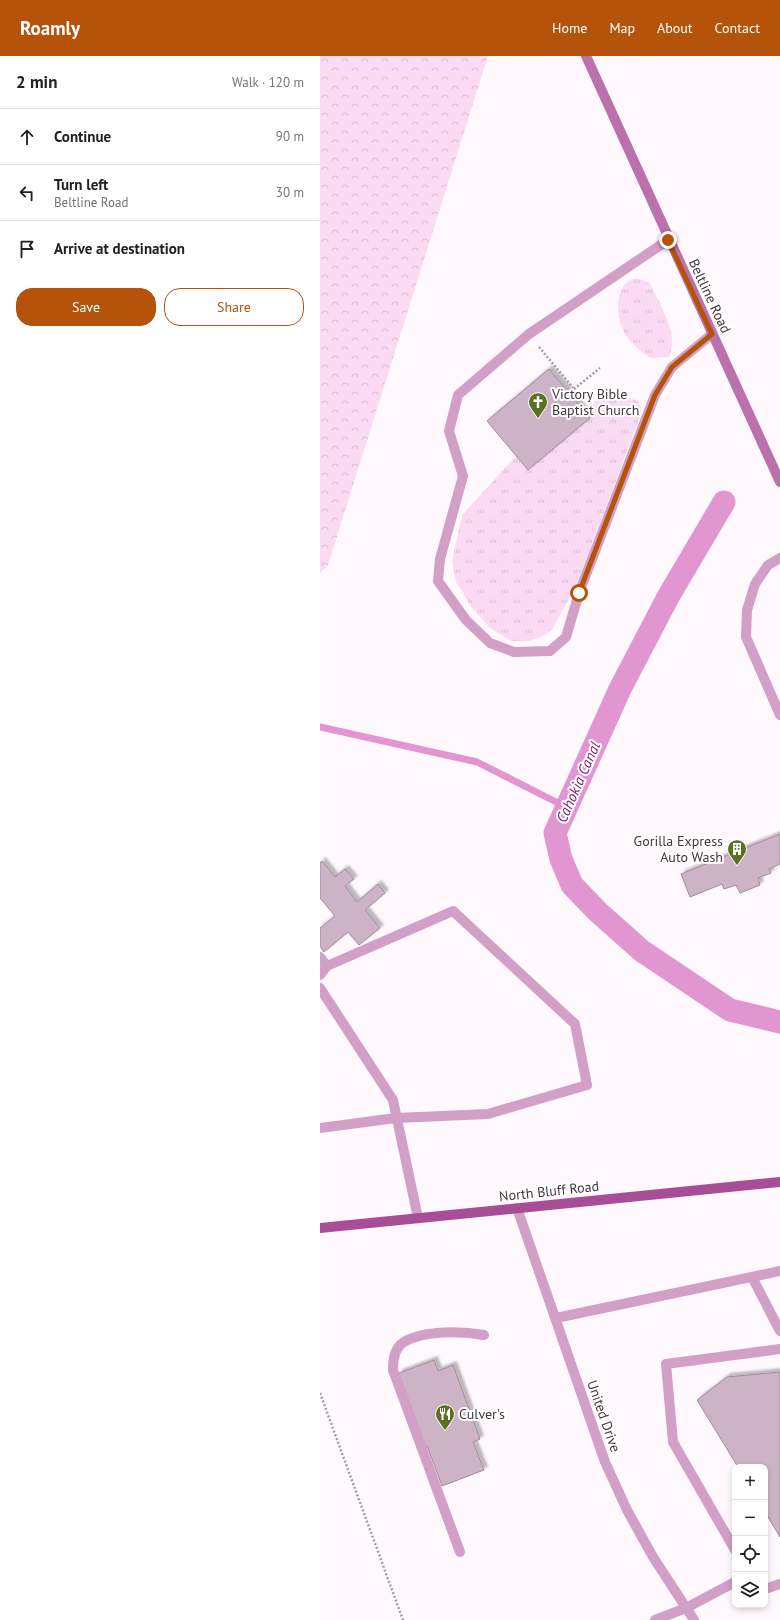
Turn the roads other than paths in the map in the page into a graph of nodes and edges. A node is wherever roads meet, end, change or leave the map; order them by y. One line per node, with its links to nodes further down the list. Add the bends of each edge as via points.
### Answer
1 (586, 56): 2 (main road, Beltline Road)
2 (668, 240): 3 (main road, Beltline Road); 3 (street, via 529,334 458,395 449,431 463,476 440,559 438,581 466,620 490,643 514,652 550,651 566,637 579,593 655,395 672,367)
3 (712, 334): 4 (main road, Beltline Road)
4 (780, 482)
5 (780, 558): 6 (street, via 768,565 755,584 747,610 746,637)
6 (780, 715)
7 (320, 957): 8 (street)
8 (327, 966): 9 (street); 11 (street, via 453,911 575,1024 586,1085 488,1114)
9 (320, 974)
10 (320, 988): 11 (street, via 393,1100)
11 (396, 1118): 12 (street); 15 (street)
12 (320, 1128)
13 (780, 1182): 14 (main road, North Bluff Road)
14 (517, 1208): 15 (main road, North Bluff Road); 19 (street, United Drive)
15 (418, 1218): 16 (main road, North Bluff Road)
16 (320, 1228)
17 (780, 1272): 18 (street)
18 (752, 1277): 19 (street); 20 (street)
19 (556, 1318): 28 (street, United Drive, via 605,1462 649,1550)
20 (780, 1331)
21 (484, 1336): 24 (street, via 464,1332 418,1337 403,1343 393,1360 393,1370)
22 (780, 1349): 23 (street, via 666,1364 673,1442)
23 (732, 1545)
24 (460, 1552)
25 (732, 1584): 28 (street)
26 (780, 1584): 27 (street)
27 (768, 1589)
28 (686, 1608): 29 (street); 30 (street, United Drive)
29 (655, 1620)
30 (694, 1620)

